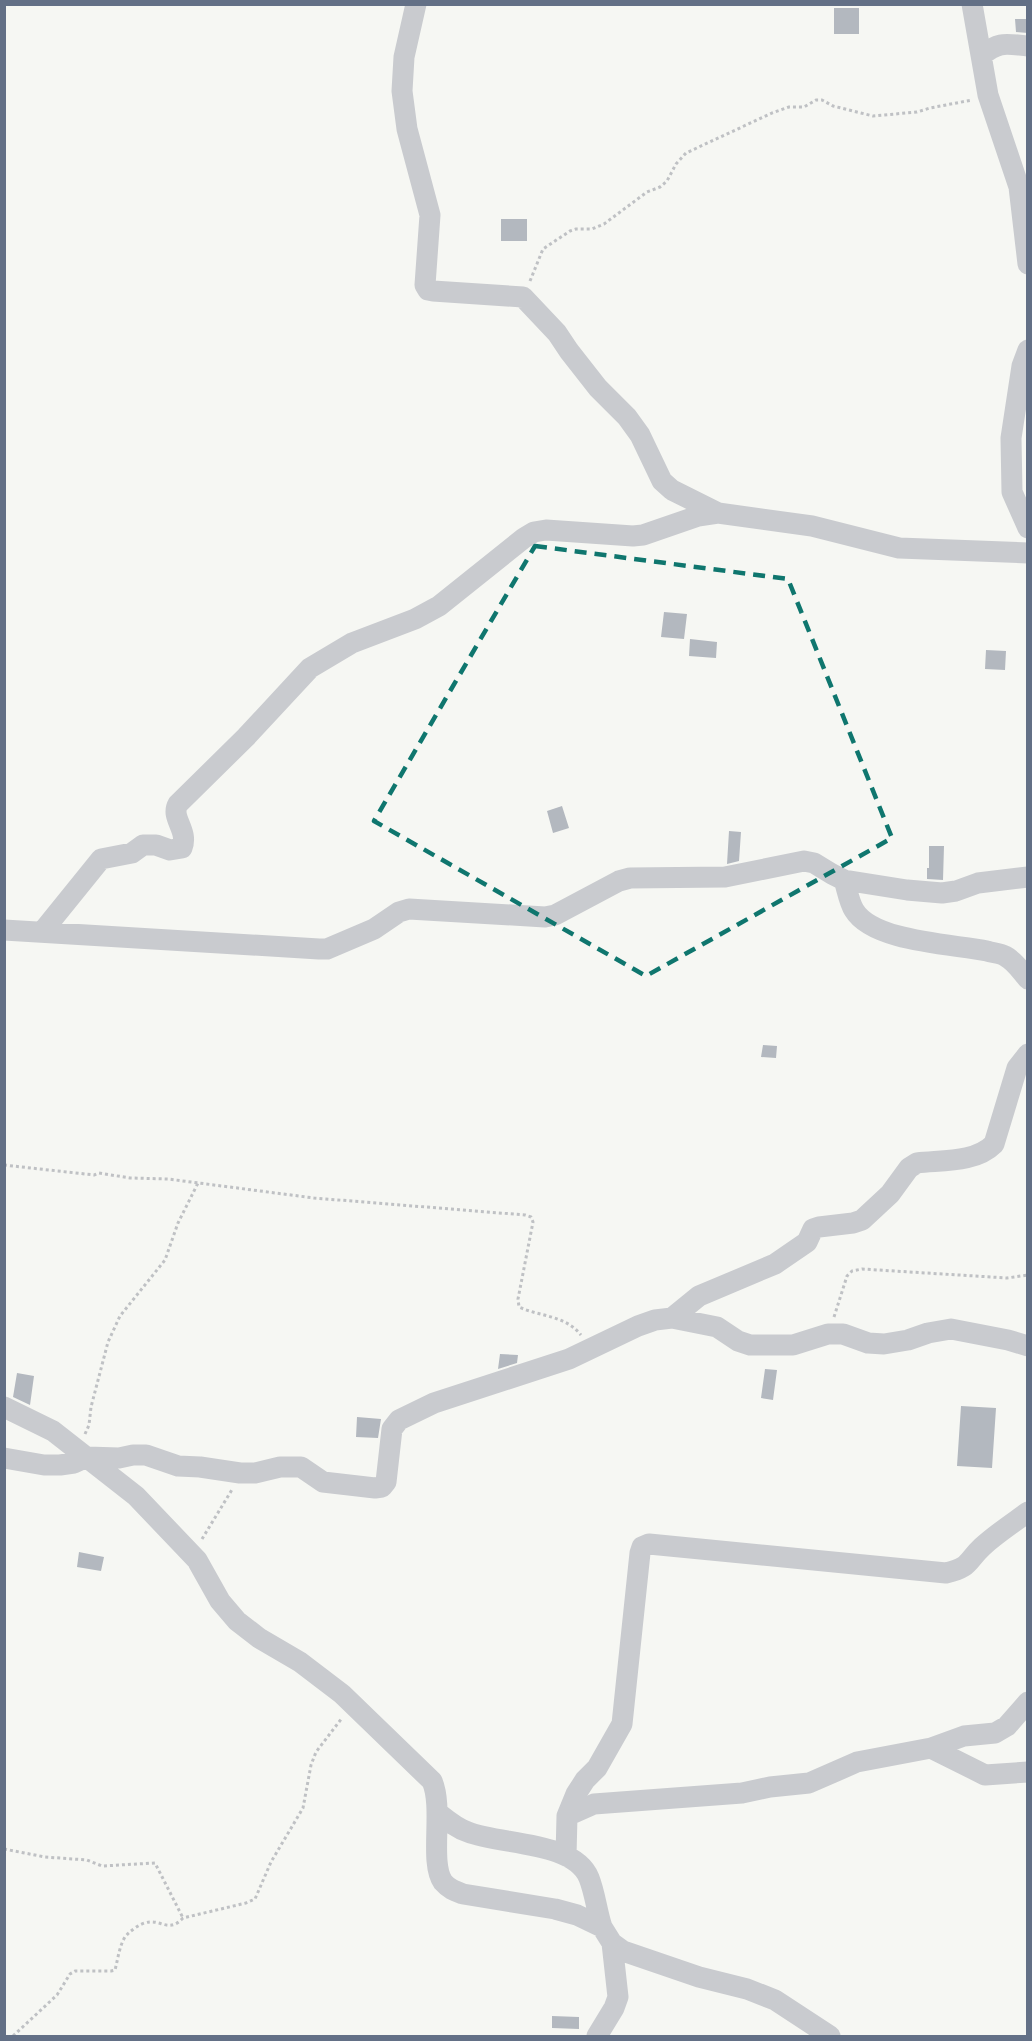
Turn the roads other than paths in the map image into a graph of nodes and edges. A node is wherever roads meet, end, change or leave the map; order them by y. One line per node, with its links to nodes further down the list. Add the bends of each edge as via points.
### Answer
1 (416, 4): 7 (street, via 404,57 402,91 407,129 430,215 424,285 433,291 523,297 544,317 597,388 627,417 662,481)
2 (972, 4): 4 (street)
3 (1028, 46): 4 (street, via 994,45)
4 (982, 55): 5 (street, via 988,94 1019,187)
5 (1028, 264)
6 (1028, 351): 8 (street, via 1022,366 1011,438 1012,492)
7 (718, 513): 9 (street, via 812,526 899,548); 13 (street, via 643,535 534,532 439,606 332,654 310,668 178,804 175,816 181,824 182,848 143,845 132,853 101,859)
8 (1028, 528)
9 (1028, 553)
10 (1028, 876): 11 (street, via 942,893)
11 (844, 880): 13 (street, via 804,861 725,877 630,878 555,915 408,909 327,949); 14 (street, via 853,910 878,930 1004,955)
12 (4, 930): 13 (street)
13 (42, 932)
14 (1028, 979)
15 (1028, 1054): 16 (street, via 1017,1068 994,1144 987,1152 976,1157 917,1163 862,1220 813,1229 807,1242 775,1264 699,1296)
16 (672, 1318): 17 (street, via 717,1327 750,1345 793,1345 828,1335 884,1344 951,1329); 19 (street, via 638,1326 569,1359 434,1403 399,1420 392,1429 386,1482 382,1487 323,1482 301,1467 240,1473 178,1466 147,1455 119,1458)
17 (1028, 1346)
18 (4, 1407): 19 (street, via 53,1431)
19 (79, 1451): 20 (street, via 74,1462 60,1465); 25 (street, via 136,1496 197,1560 219,1601 237,1621 353,1703 432,1781 438,1797)
20 (4, 1458)
21 (1028, 1512): 26 (street, via 982,1548 970,1563 945,1573 649,1544 642,1547 622,1724 597,1768 576,1794)
22 (1028, 1702): 23 (street, via 995,1733 964,1736)
23 (931, 1748): 24 (street, via 986,1775); 26 (street, via 857,1762 809,1784 594,1804)
24 (1028, 1772)
25 (437, 1812): 27 (street, via 469,1833); 28 (street, via 438,1864 442,1880 450,1890 577,1915)
26 (567, 1816): 27 (street)
27 (566, 1856): 28 (street, via 579,1863 589,1877)
28 (607, 1935): 29 (street, via 618,1997); 30 (street, via 623,1952 775,2000)
29 (597, 2037)
30 (830, 2037)

